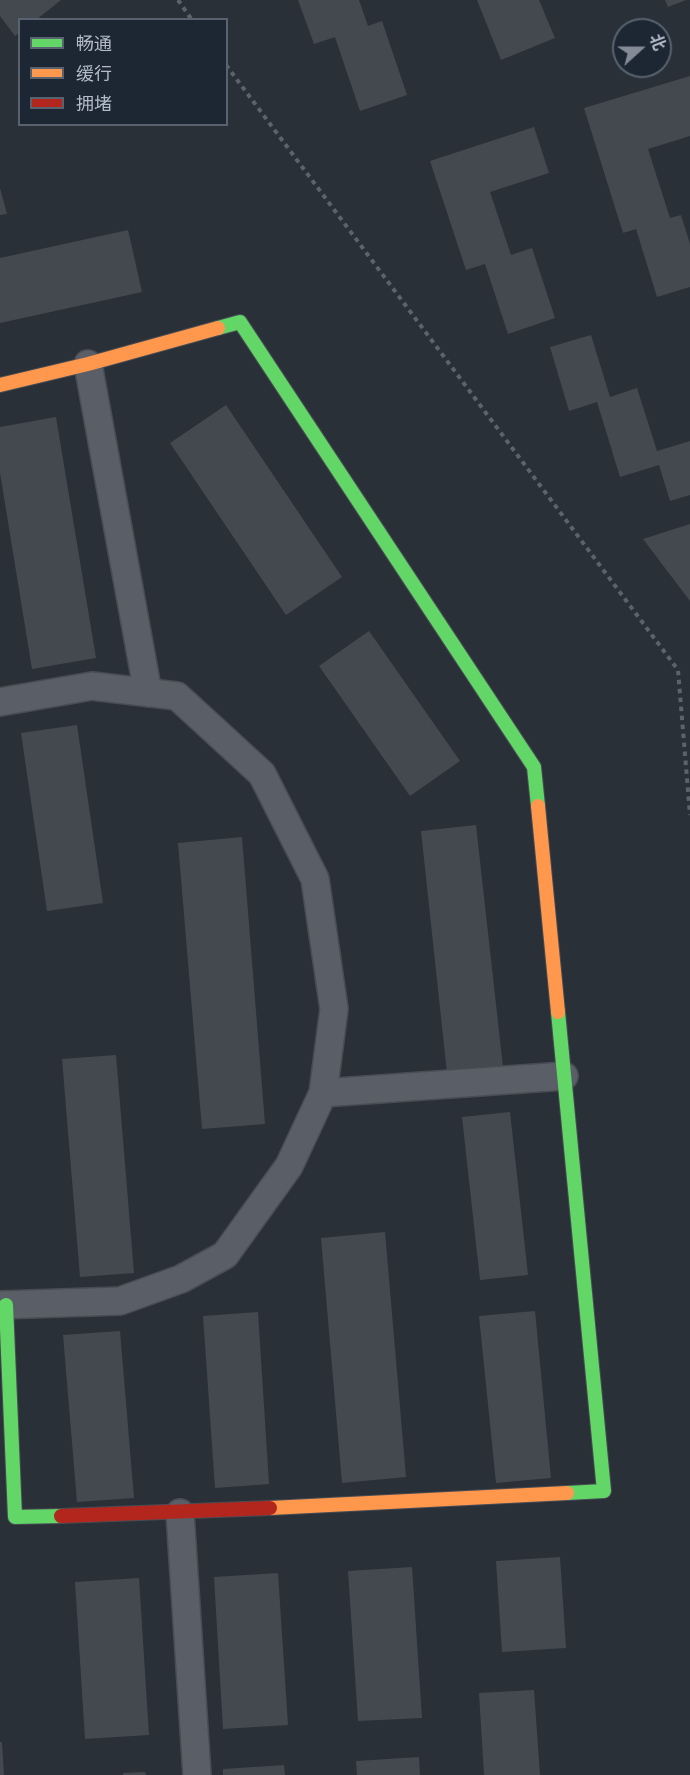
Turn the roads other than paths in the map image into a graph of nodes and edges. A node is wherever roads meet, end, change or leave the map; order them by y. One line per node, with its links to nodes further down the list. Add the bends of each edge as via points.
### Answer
1 (88, 364): 2 (street); 3 (street); 5 (street, via 240,322 534,767)
2 (0, 385)
3 (148, 693): 4 (street, via 92,686); 6 (street, via 177,696 262,774 315,879 334,1009)
4 (0, 702)
5 (564, 1076): 6 (street); 8 (street, via 604,1491)
6 (323, 1093): 7 (street, via 289,1166 225,1255 180,1279 120,1301)
7 (3, 1305): 8 (street, via 15,1517)
8 (180, 1513): 9 (street)
9 (197, 1775)

